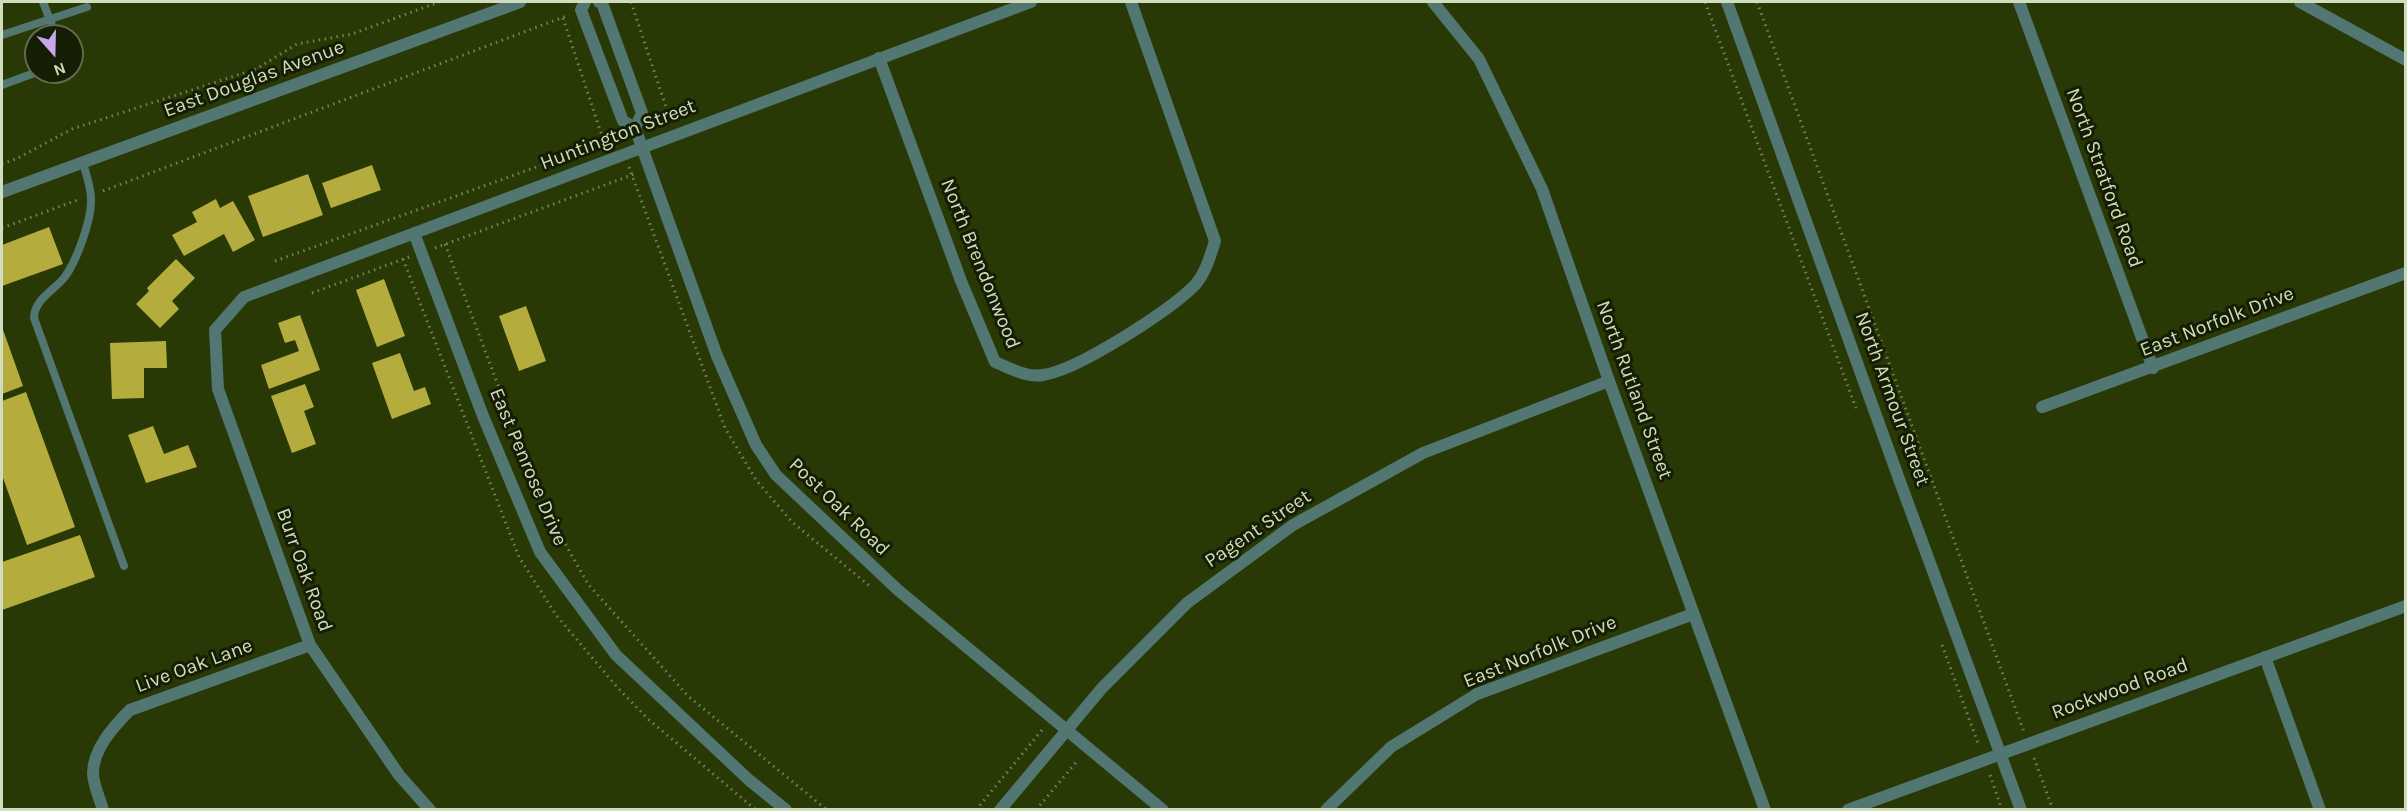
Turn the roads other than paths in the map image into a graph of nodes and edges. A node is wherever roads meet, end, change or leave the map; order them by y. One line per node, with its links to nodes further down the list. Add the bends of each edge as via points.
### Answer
1 (43, 2): 12 (lane)
2 (520, 2): 21 (street, East Douglas Avenue)
3 (600, 2): 19 (street, Post Oak Road, via 642,113)
4 (1031, 2): 15 (street, Huntington Street)
5 (1131, 2): 15 (street, North Brendonwood, via 1215,242 1207,266 1194,286 1088,358 1043,375 1021,373 995,362)
6 (1433, 2): 27 (street, North Rutland Street, via 1479,59 1542,189)
7 (1728, 2): 35 (street, North Armour Street)
8 (2019, 2): 26 (street, North Stratford Road)
9 (2300, 2): 16 (street)
10 (583, 6): 19 (street, Post Oak Road, via 623,121)
11 (87, 7): 12 (lane)
12 (50, 20): 13 (lane); 14 (lane)
13 (52, 24)
14 (2, 35)
15 (879, 58): 20 (street, Huntington Street)
16 (2406, 60)
17 (24, 77): 18 (lane)
18 (2, 85)
19 (635, 129): 20 (street, Post Oak Road)
20 (642, 147): 23 (street, Huntington Street); 34 (street, Post Oak Road, via 717,356 756,445 776,475 898,590)
21 (83, 163): 22 (street, East Douglas Avenue); 29 (lane, via 91,195 89,214 72,266 35,307 34,318)
22 (2, 192)
23 (414, 233): 25 (street, Huntington Street, via 244,297); 38 (street, East Penrose Drive, via 483,416 540,552 616,655)
24 (2406, 273): 26 (street, East Norfolk Drive)
25 (226, 317): 32 (street, Burr Oak Road, via 215,330 218,389)
26 (2153, 368): 28 (street, East Norfolk Drive)
27 (1609, 381): 31 (street, North Rutland Street); 34 (street, Pagent Street, via 1423,453 1293,525 1187,603 1102,688)
28 (2042, 407)
29 (124, 566)
30 (2406, 606): 33 (street, Rockwood Road)
31 (1694, 614): 41 (street, East Norfolk Drive, via 1477,694 1391,747); 42 (street, North Rutland Street)
32 (310, 645): 36 (street, Live Oak Lane, via 130,710 101,745 93,774); 37 (street, Burr Oak Road, via 399,774)
33 (2265, 657): 35 (street, Rockwood Road); 45 (street)
34 (1066, 731): 39 (street, Pagent Street); 40 (street, Post Oak Road)
35 (2000, 753): 43 (street, Rockwood Road); 44 (street, North Armour Street)
36 (103, 810)
37 (430, 810)
38 (786, 810)
39 (1000, 810)
40 (1163, 810)
41 (1326, 810)
42 (1765, 810)
43 (1848, 810)
44 (2021, 810)
45 (2320, 810)

